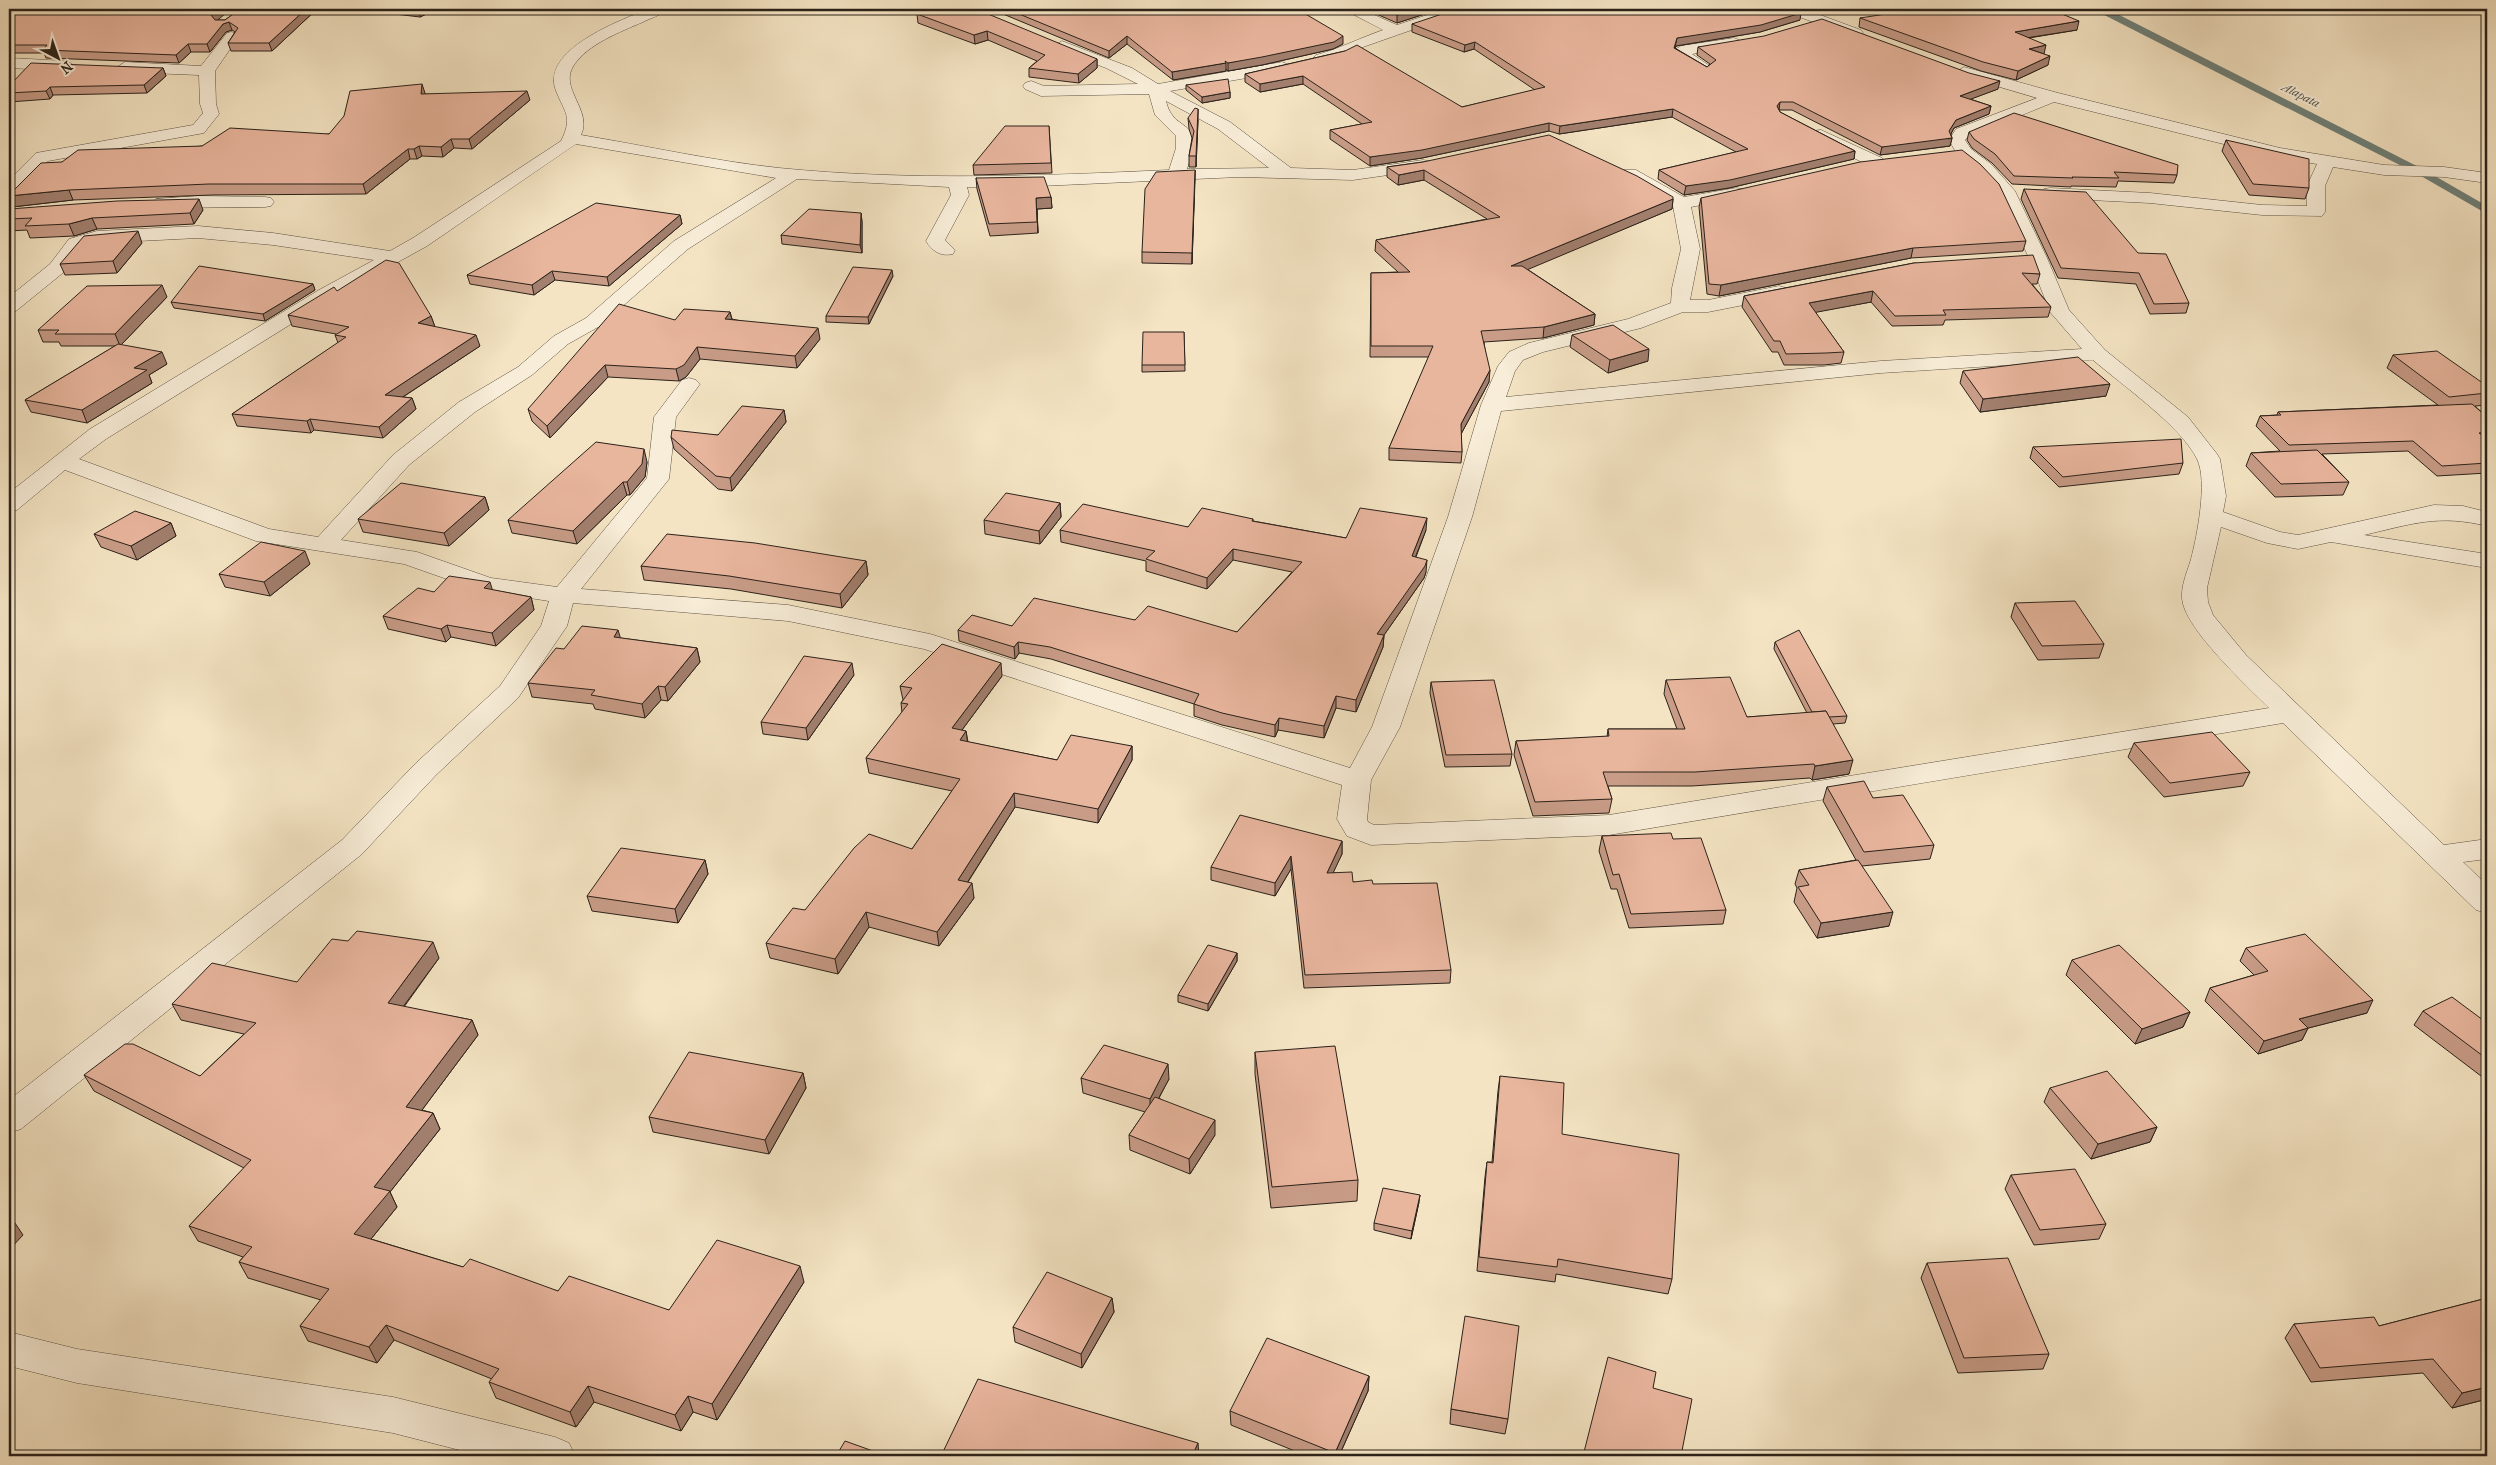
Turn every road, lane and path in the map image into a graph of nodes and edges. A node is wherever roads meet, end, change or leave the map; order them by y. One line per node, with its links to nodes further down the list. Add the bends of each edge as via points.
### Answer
1 (660, 9): 22 (street, via 616,28 570,59 562,72 564,87 577,116 576,131)
2 (1350, 9): 7 (street)
3 (1458, 9): 7 (street)
4 (1791, 9): 5 (street)
5 (1823, 20): 6 (street); 9 (street)
6 (1796, 28)
7 (1397, 31): 19 (street, via 1339,54)
8 (232, 36): 17 (street, via 210,62)
9 (1869, 38)
10 (1752, 39): 16 (street, via 1681,51)
11 (1051, 41): 19 (street, via 1134,75)
12 (9, 63): 13 (street)
13 (84, 66)
14 (112, 66): 17 (street)
15 (1949, 67): 20 (street)
16 (1705, 68)
17 (207, 71): 37 (street, via 211,114 198,129 42,157)
18 (1031, 86): 19 (street, via 1041,91)
19 (1155, 90): 32 (street, via 1246,140); 33 (street, via 1165,119 1184,133 1186,140)
20 (2053, 97): 23 (street, via 1962,132 1957,140); 27 (street, via 2280,153)
21 (1804, 126): 28 (street)
22 (571, 138): 31 (street); 43 (street, via 568,144)
23 (1964, 152): 24 (street); 38 (street)
24 (1943, 154)
25 (1443, 160): 32 (street, via 1353,176)
26 (1896, 160): 28 (street)
27 (2328, 160): 34 (street, via 2384,170 2444,172); 38 (street, via 2316,186 2316,212 2262,210 2150,198)
28 (1876, 162): 29 (street)
29 (1849, 167)
30 (1618, 168): 40 (street)
31 (795, 173): 35 (street); 55 (street, via 681,245 599,318 561,340 525,371 467,407 401,460)
32 (1286, 173): 33 (street)
33 (1176, 176): 35 (street)
34 (2487, 178)
35 (957, 182): 42 (street, via 960,195 935,241)
36 (1756, 189): 40 (street)
37 (9, 190)
38 (2022, 192): 47 (street, via 2028,258 2060,312)
39 (265, 202): 41 (street)
40 (1681, 203): 45 (street, via 1690,234 1690,256)
41 (149, 204)
42 (946, 250)
43 (395, 257): 46 (street, via 273,238 198,232 97,237 76,243 57,268); 50 (street, via 326,294 98,434)
44 (1797, 288): 45 (street, via 1708,306)
45 (1681, 306): 49 (street, via 1652,318 1536,347 1516,356 1504,370)
46 (9, 307)
47 (2098, 354): 49 (street, via 1881,367); 52 (street, via 2180,422 2209,460 2214,496)
48 (689, 384): 57 (street, via 665,417 658,479)
49 (1492, 405): 59 (street, via 1460,517 1386,728)
50 (63, 461): 51 (street); 55 (street, via 264,536)
51 (9, 505)
52 (2211, 516): 54 (street, via 2275,538 2298,542); 58 (street, via 2195,588 2195,602 2201,617 2237,661)
53 (2487, 519): 54 (street, via 2463,513 2434,512)
54 (2326, 536): 56 (street)
55 (324, 544): 57 (street, via 408,557 487,585)
56 (2487, 561)
57 (563, 595): 59 (street, via 788,613 930,642); 63 (street, via 554,626 509,692 352,846)
58 (2290, 713): 59 (street, via 1608,824 1371,836 1356,829 1352,819); 61 (street)
59 (1357, 780)
60 (2487, 849): 61 (street)
61 (2438, 856): 62 (street)
62 (2487, 902)
63 (9, 1120)
64 (9, 1349): 65 (street, via 77,1366 393,1415)
65 (554, 1456)

